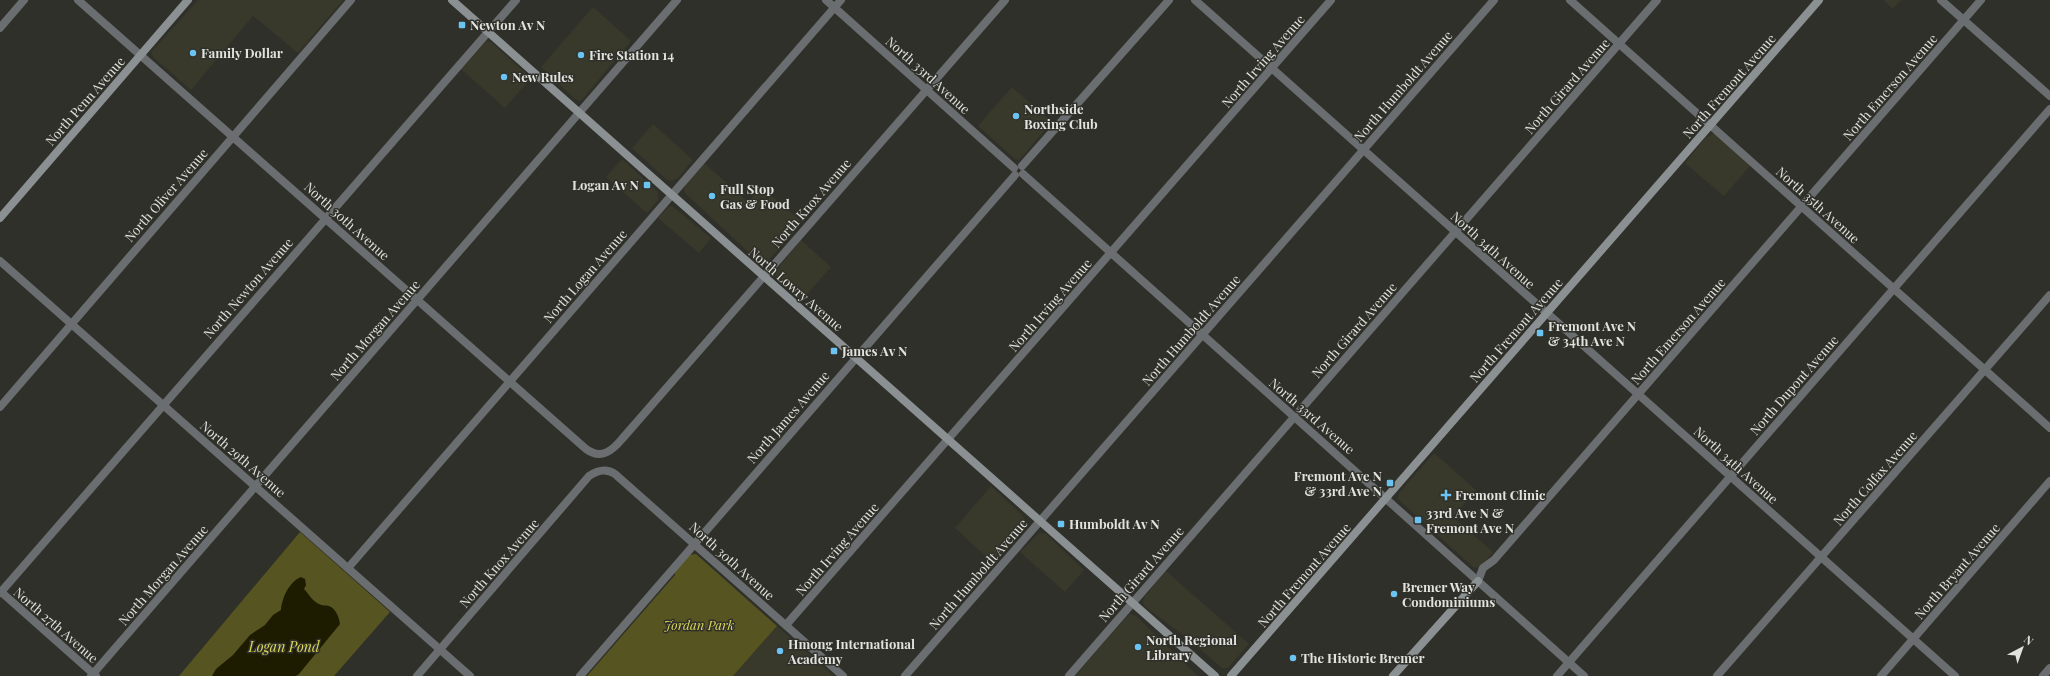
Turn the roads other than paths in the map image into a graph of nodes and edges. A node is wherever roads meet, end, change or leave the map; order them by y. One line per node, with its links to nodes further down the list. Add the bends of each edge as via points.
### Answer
1 (24, 0): 22 (street)
2 (78, 0): 25 (street, North 30th Avenue)
3 (188, 0): 25 (main road, North Penn Avenue)
4 (351, 0): 32 (street, North Oliver Avenue)
5 (452, 0): 23 (main road, North Lowry Avenue)
6 (516, 0): 23 (street, North Newton Avenue)
7 (677, 0): 30 (street, North Morgan Avenue)
8 (826, 0): 20 (street, North 33rd Avenue)
9 (841, 0): 20 (street, North Logan Avenue)
10 (1005, 0): 27 (street, North Knox Avenue)
11 (1168, 0): 34 (street, North James Avenue)
12 (1195, 0): 26 (street, North 34th Avenue)
13 (1331, 0): 26 (street, North Irving Avenue)
14 (1494, 0): 33 (street, North Humboldt Avenue)
15 (1570, 0): 24 (street, North 35th Avenue)
16 (1657, 0): 24 (street, North Girard Avenue)
17 (1819, 0): 31 (main road, North Fremont Avenue)
18 (1941, 0): 21 (street)
19 (1981, 0): 21 (street, North Emerson Avenue)
20 (834, 7): 27 (street, North 33rd Avenue); 35 (street, North Logan Avenue)
21 (1963, 20): 28 (street); 36 (street, North Emerson Avenue)
22 (0, 28)
23 (488, 32): 30 (main road, North Lowry Avenue); 38 (street, North Newton Avenue)
24 (1619, 44): 31 (street, North 35th Avenue); 39 (street, North Girard Avenue)
25 (141, 54): 32 (street, North 30th Avenue); 37 (main road, North Penn Avenue)
26 (1272, 68): 33 (street, North 34th Avenue); 40 (street, North Irving Avenue)
27 (927, 90): 34 (street, North 33rd Avenue); 42 (street, North Knox Avenue)
28 (2050, 96)
29 (2050, 109): 43 (street, North Dupont Avenue)
30 (579, 112): 35 (main road, North Lowry Avenue); 45 (street, North Morgan Avenue)
31 (1710, 126): 36 (street, North 35th Avenue); 46 (main road, North Fremont Avenue)
32 (233, 136): 38 (street, North 30th Avenue); 47 (street, North Oliver Avenue)
33 (1364, 150): 39 (street, North 34th Avenue); 48 (street, North Humboldt Avenue)
34 (1019, 171): 40 (street, North 33rd Avenue); 49 (street, North James Avenue)
35 (671, 194): 42 (main road, North Lowry Avenue); 51 (street, North Logan Avenue)
36 (1802, 207): 43 (street, North 35th Avenue); 52 (street, North Emerson Avenue)
37 (0, 218)
38 (325, 218): 45 (street, North 30th Avenue); 53 (street, North Newton Avenue)
39 (1455, 232): 46 (street, North 34th Avenue); 55 (street, North Girard Avenue)
40 (1112, 253): 48 (street, North 33rd Avenue); 57 (street, North Irving Avenue)
41 (0, 261): 47 (street, North 29th Avenue)
42 (764, 276): 49 (main road, North Lowry Avenue); 58 (street, North Knox Avenue, via 615,448)
43 (1893, 289): 50 (street, North 35th Avenue); 60 (street, North Dupont Avenue)
44 (2050, 295): 50 (street, North Colfax Avenue)
45 (418, 299): 51 (street, North 30th Avenue); 62 (street, North Morgan Avenue)
46 (1547, 314): 52 (street, North 34th Avenue); 63 (main road, North Fremont Avenue)
47 (71, 324): 53 (street, North 29th Avenue); 54 (street, North Oliver Avenue)
48 (1203, 335): 55 (street, North 33rd Avenue); 64 (street, North Humboldt Avenue)
49 (856, 357): 57 (main road, North Lowry Avenue); 65 (street, North James Avenue)
50 (1985, 370): 56 (street, North 35th Avenue); 66 (street, North Colfax Avenue)
51 (510, 381): 58 (street, North 30th Avenue, via 586,449); 67 (street, North Logan Avenue)
52 (1639, 395): 60 (street, North 34th Avenue); 68 (street, North Emerson Avenue, via 1494,560 1483,568)
53 (163, 405): 62 (street, North 29th Avenue); 69 (street, North Newton Avenue)
54 (0, 406)
55 (1295, 417): 63 (street, North 33rd Avenue); 70 (street, North Girard Avenue)
56 (2050, 428)
57 (948, 439): 64 (main road, North Lowry Avenue); 71 (street, North Irving Avenue)
58 (602, 455)
59 (602, 470): 65 (street, North 30th Avenue, via 615,474); 73 (street, North Knox Avenue, via 590,476)
60 (1730, 476): 66 (street, North 34th Avenue); 74 (street, North Dupont Avenue)
61 (2050, 481): 72 (street, North Bryant Avenue)
62 (256, 487): 67 (street, North 29th Avenue); 76 (street, North Morgan Avenue)
63 (1386, 498): 68 (street, North 33rd Avenue); 84 (main road, North Fremont Avenue)
64 (1040, 521): 70 (main road, North Lowry Avenue); 81 (street, North Humboldt Avenue)
65 (694, 544): 71 (street, North 30th Avenue); 79 (street, North James Avenue)
66 (1821, 557): 72 (street, North 34th Avenue); 88 (street, North Colfax Avenue)
67 (348, 568): 73 (street, North 29th Avenue)
68 (1478, 581): 74 (street, North 33rd Avenue); 85 (main road, North Emerson Avenue)
69 (0, 592): 76 (street, North 27th Avenue)
70 (1131, 604): 82 (street, North Girard Avenue); 83 (main road, North Lowry Avenue)
71 (786, 625): 80 (street, North 30th Avenue)
72 (1914, 638): 89 (street, North Bryant Avenue); 90 (street, North 34th Avenue)
73 (440, 650): 77 (street, North Knox Avenue); 78 (street, North 29th Avenue)
74 (1569, 662): 86 (street, North Dupont Avenue); 87 (street, North 33rd Avenue)
75 (2050, 668): 91 (street)
76 (94, 675)
77 (417, 676)
78 (470, 676)
79 (580, 676)
80 (843, 676)
81 (905, 676)
82 (1069, 676)
83 (1215, 676)
84 (1231, 676)
85 (1392, 676)
86 (1556, 676)
87 (1584, 676)
88 (1717, 676)
89 (1881, 676)
90 (1955, 676)
91 (2043, 676)

